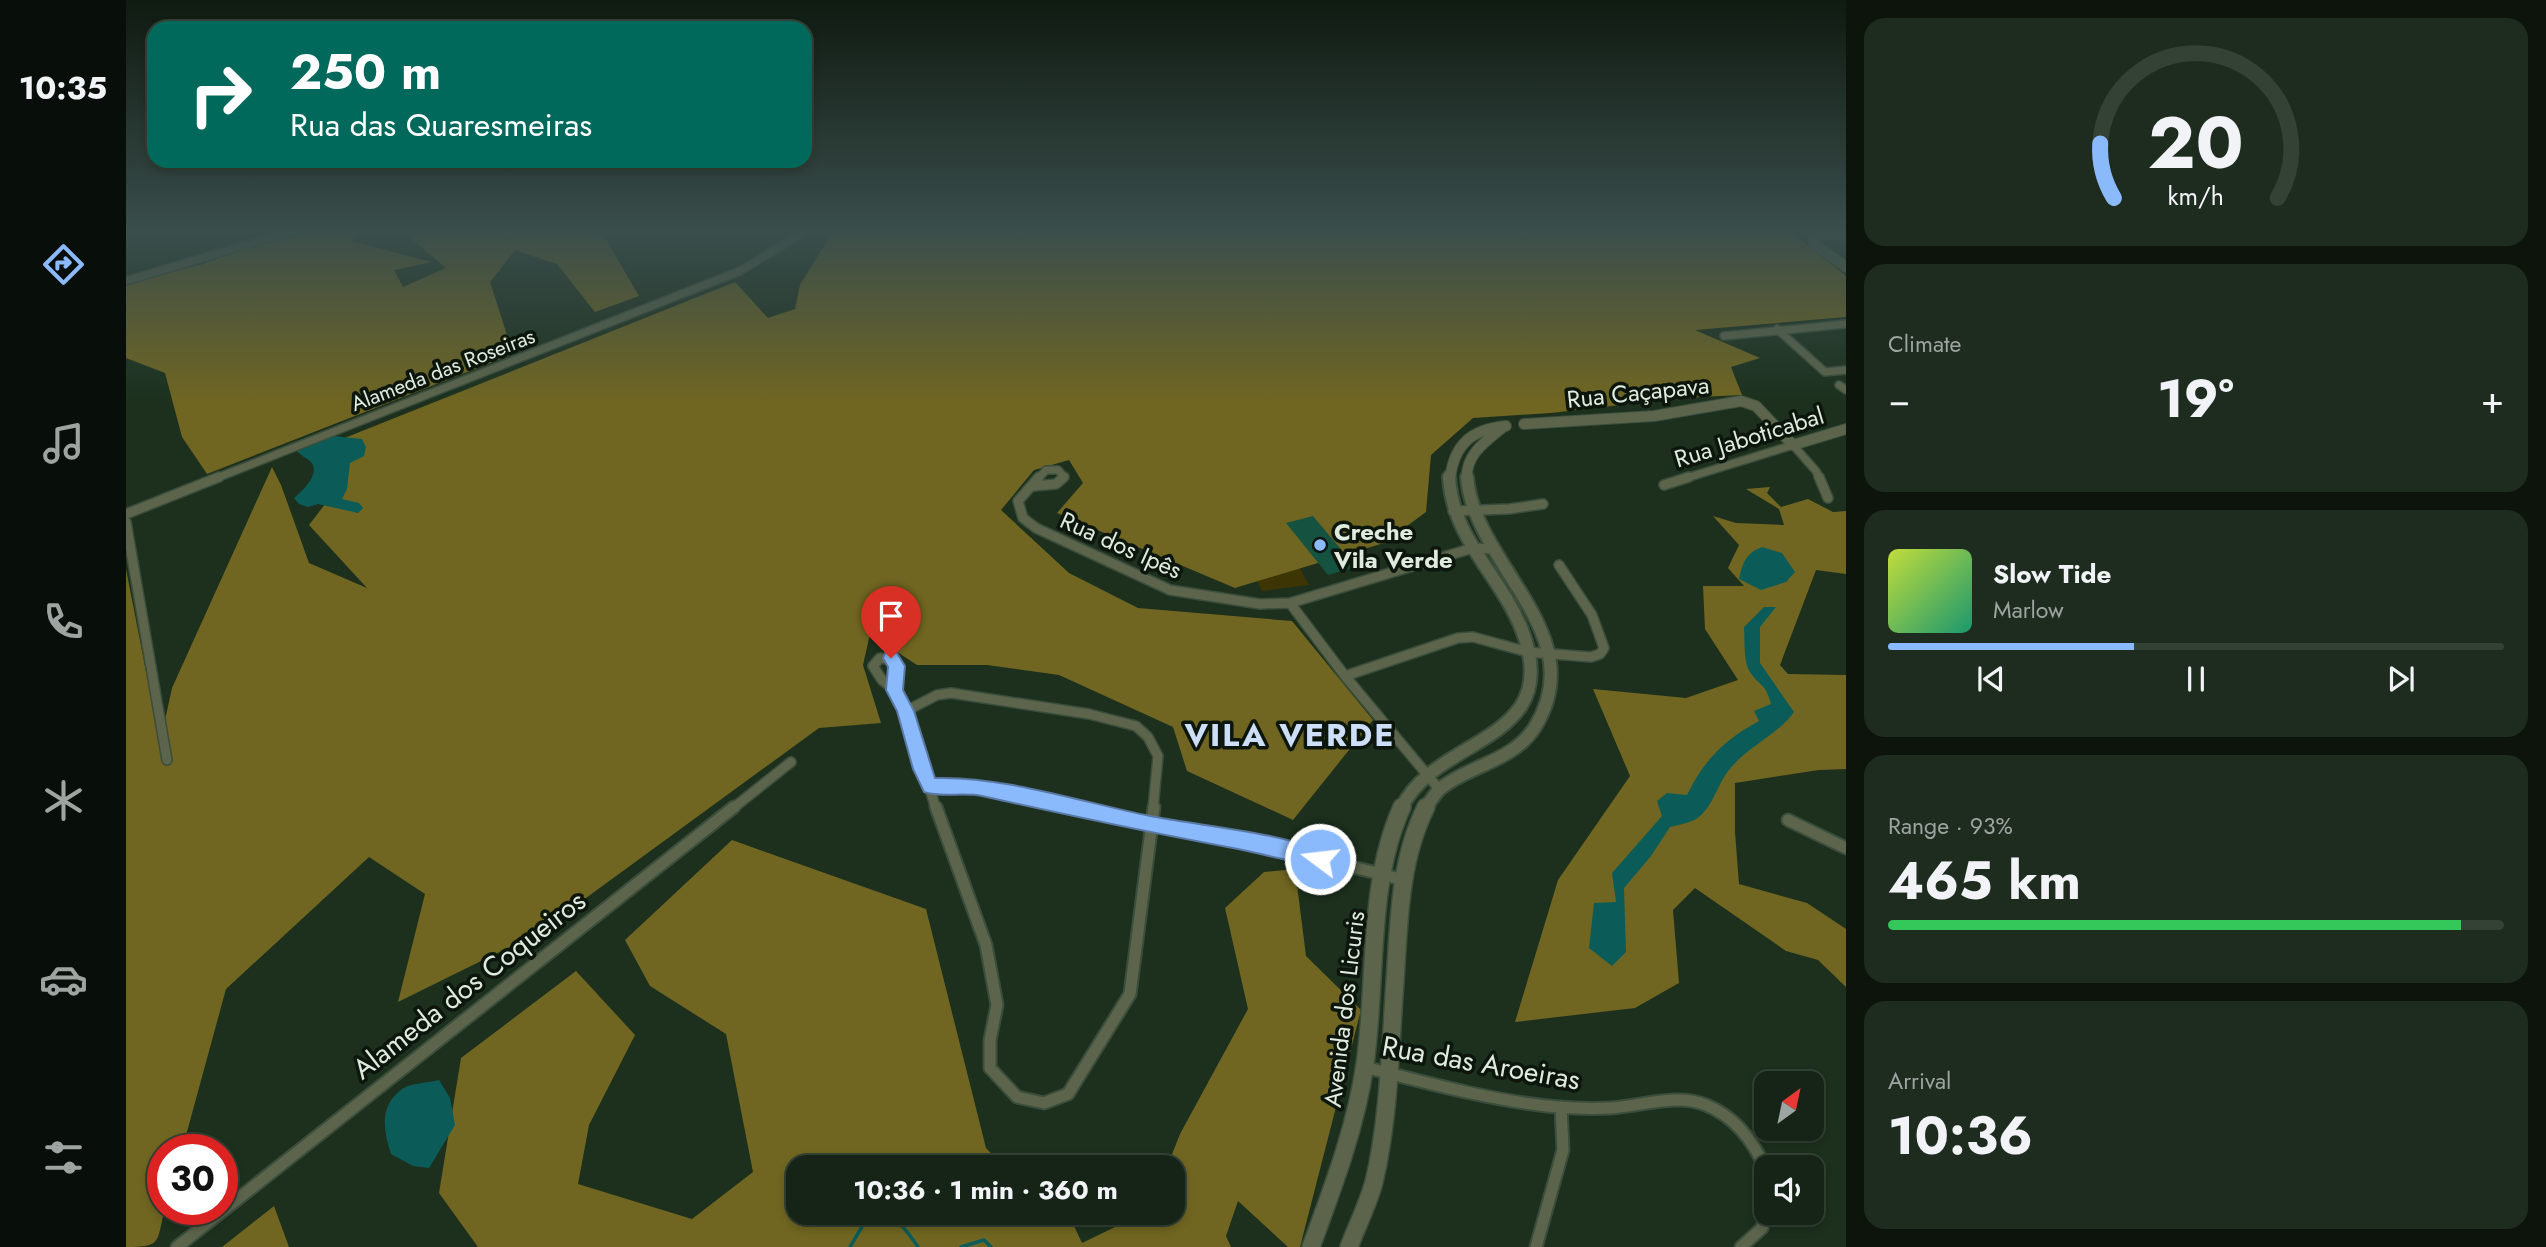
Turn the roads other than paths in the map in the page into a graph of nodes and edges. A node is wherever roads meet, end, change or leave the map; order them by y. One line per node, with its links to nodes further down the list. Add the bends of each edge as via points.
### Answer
1 (694, 289): 18 (street, Alameda das Roseiras)
2 (1846, 324): 3 (street)
3 (1777, 330): 4 (street); 5 (street, via 1825,372)
4 (1724, 336)
5 (1846, 370)
6 (1839, 385): 7 (street)
7 (1846, 390)
8 (1524, 424): 9 (street, Avenida dos Licuris); 11 (street, Rua Caçapava, via 1654,416 1741,401 1756,406)
9 (1506, 426): 16 (street, via 1480,445 1465,472); 17 (street, Avenida dos Licuris, via 1483,428 1458,447 1448,471)
10 (1846, 429): 11 (street, Rua Jaboticabal)
11 (1793, 445): 13 (street, Rua Jaboticabal); 14 (street, via 1816,471)
12 (1034, 485): 23 (street, Rua dos Ipês, via 1018,501 1023,518 1157,586 1197,596)
13 (1664, 485)
14 (1828, 498)
15 (1543, 504): 16 (street)
16 (1470, 510): 17 (street); 21 (street)
17 (1453, 511): 20 (street, Avenida dos Licuris)
18 (126, 514)
19 (126, 522): 29 (street)
20 (1473, 548): 21 (street, Rua dos Ipês); 23 (street, Rua dos Ipês); 24 (street, Avenida dos Licuris, via 1517,618)
21 (1492, 549): 25 (street, via 1534,614)
22 (1559, 565): 25 (street, via 1593,620 1604,648 1591,657)
23 (1290, 604): 26 (street)
24 (1528, 652): 25 (street); 26 (street, via 1473,637 1458,638); 31 (street, Avenida dos Licuris, via 1531,677 1510,720 1485,744)
25 (1549, 654): 33 (street, via 1550,682 1535,728 1511,752)
26 (1345, 676): 31 (street)
27 (895, 690): 28 (street)
28 (906, 711): 32 (street); 35 (street, via 951,693 1089,714 1136,726 1158,756)
29 (167, 760)
30 (791, 762): 44 (street, Alameda dos Coqueiros)
31 (1426, 775): 33 (street); 37 (street, Avenida dos Licuris, via 1412,788 1399,813)
32 (930, 786): 35 (street, via 967,785); 35 (street, via 986,945 998,1005 990,1040 990,1068 1017,1097 1044,1103 1068,1094 1129,994)
33 (1439, 789): 38 (street, Avenida dos Licuris, via 1412,841)
34 (1788, 820): 36 (street)
35 (1152, 825): 37 (street, via 1278,848)
36 (1846, 848)
37 (1382, 874): 38 (street); 39 (street, Avenida dos Licuris)
38 (1404, 880): 40 (street, Avenida dos Licuris)
39 (1364, 1066): 40 (street, Rua das Aroeiras); 45 (street, Avenida dos Licuris, via 1345,1157)
40 (1388, 1074): 41 (street, Rua das Aroeiras); 46 (street, Avenida dos Licuris, via 1376,1175)
41 (1561, 1107): 42 (street, Rua das Aroeiras, via 1610,1108 1680,1100 1706,1105 1736,1123); 47 (street, via 1561,1160)
42 (1759, 1155)
43 (1763, 1225): 48 (street)
44 (177, 1247)
45 (1311, 1247)
46 (1349, 1247)
47 (1536, 1247)
48 (1741, 1247)

